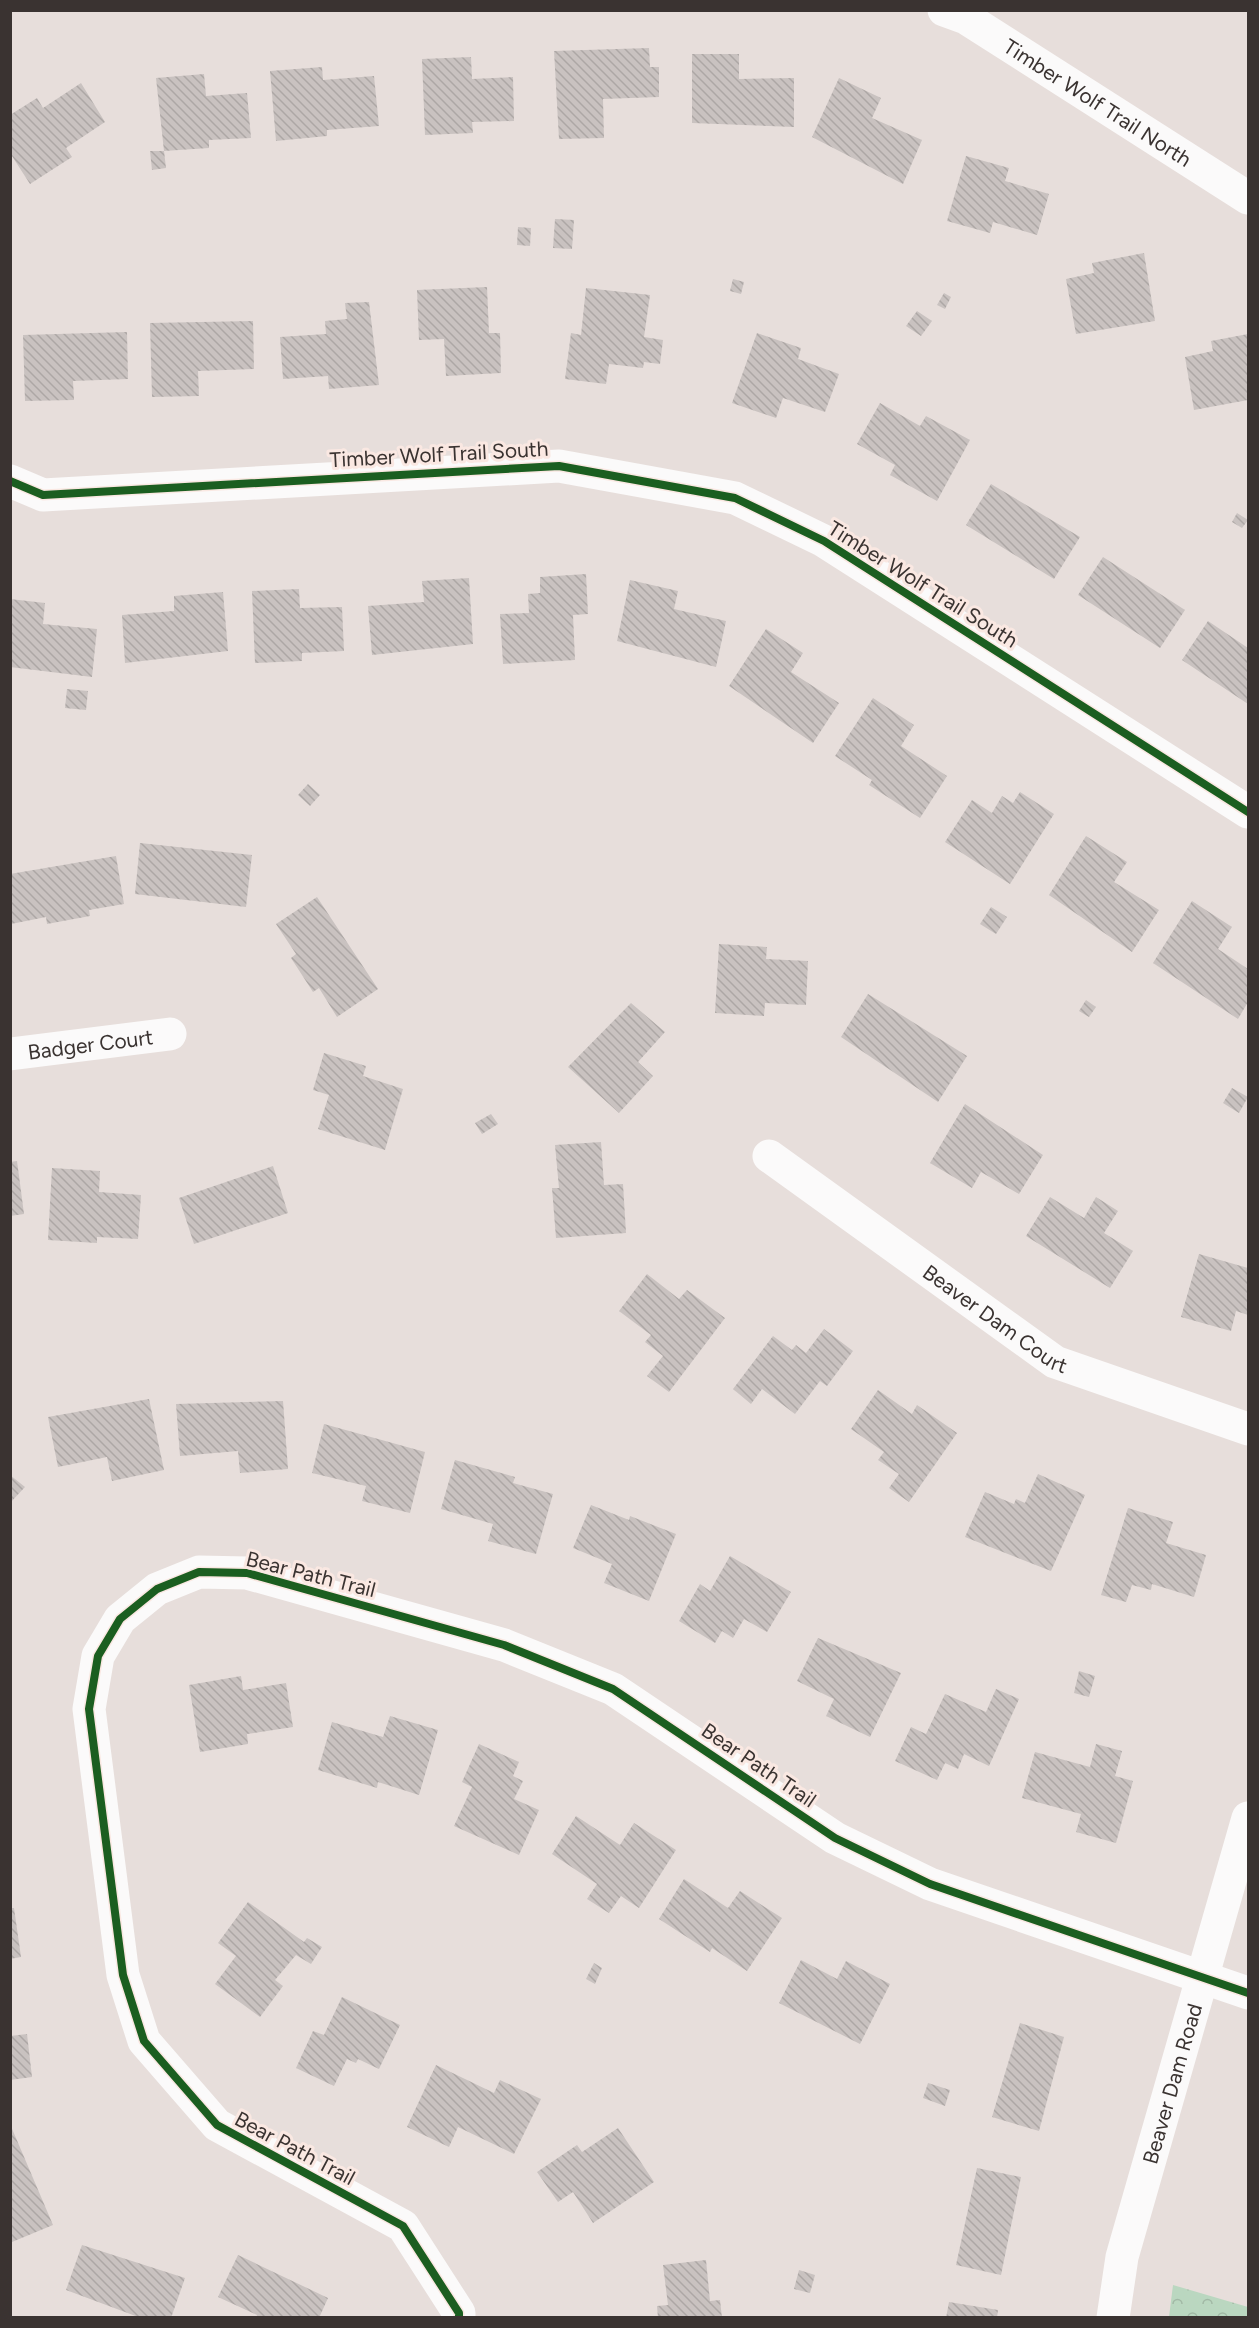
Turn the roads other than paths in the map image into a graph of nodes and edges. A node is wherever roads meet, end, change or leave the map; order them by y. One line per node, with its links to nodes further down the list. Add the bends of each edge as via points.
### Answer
1 (944, 10): 2 (street, Timber Wolf Trail North, via 966,18)
2 (1248, 198)
3 (10, 481): 4 (street, Timber Wolf Trail South, via 43,495 560,465 735,498 824,541)
4 (1248, 812)
5 (170, 1034): 6 (street, Badger Court)
6 (10, 1054)
7 (769, 1156): 8 (street, Beaver Dam Court, via 1055,1362)
8 (1248, 1429)
9 (1248, 1818): 10 (street, Beaver Dam Road)
10 (1202, 1977): 11 (street, Bear Path Trail); 12 (street, Bear Path Trail, via 919,1879 835,1838 613,1689 504,1645 247,1573 199,1572 157,1589 120,1619 98,1656 89,1709 123,1975 144,2041 217,2126 403,2226); 13 (street, Beaver Dam Road, via 1122,2257)
11 (1248, 1993)
12 (459, 2318)
13 (1113, 2318)

